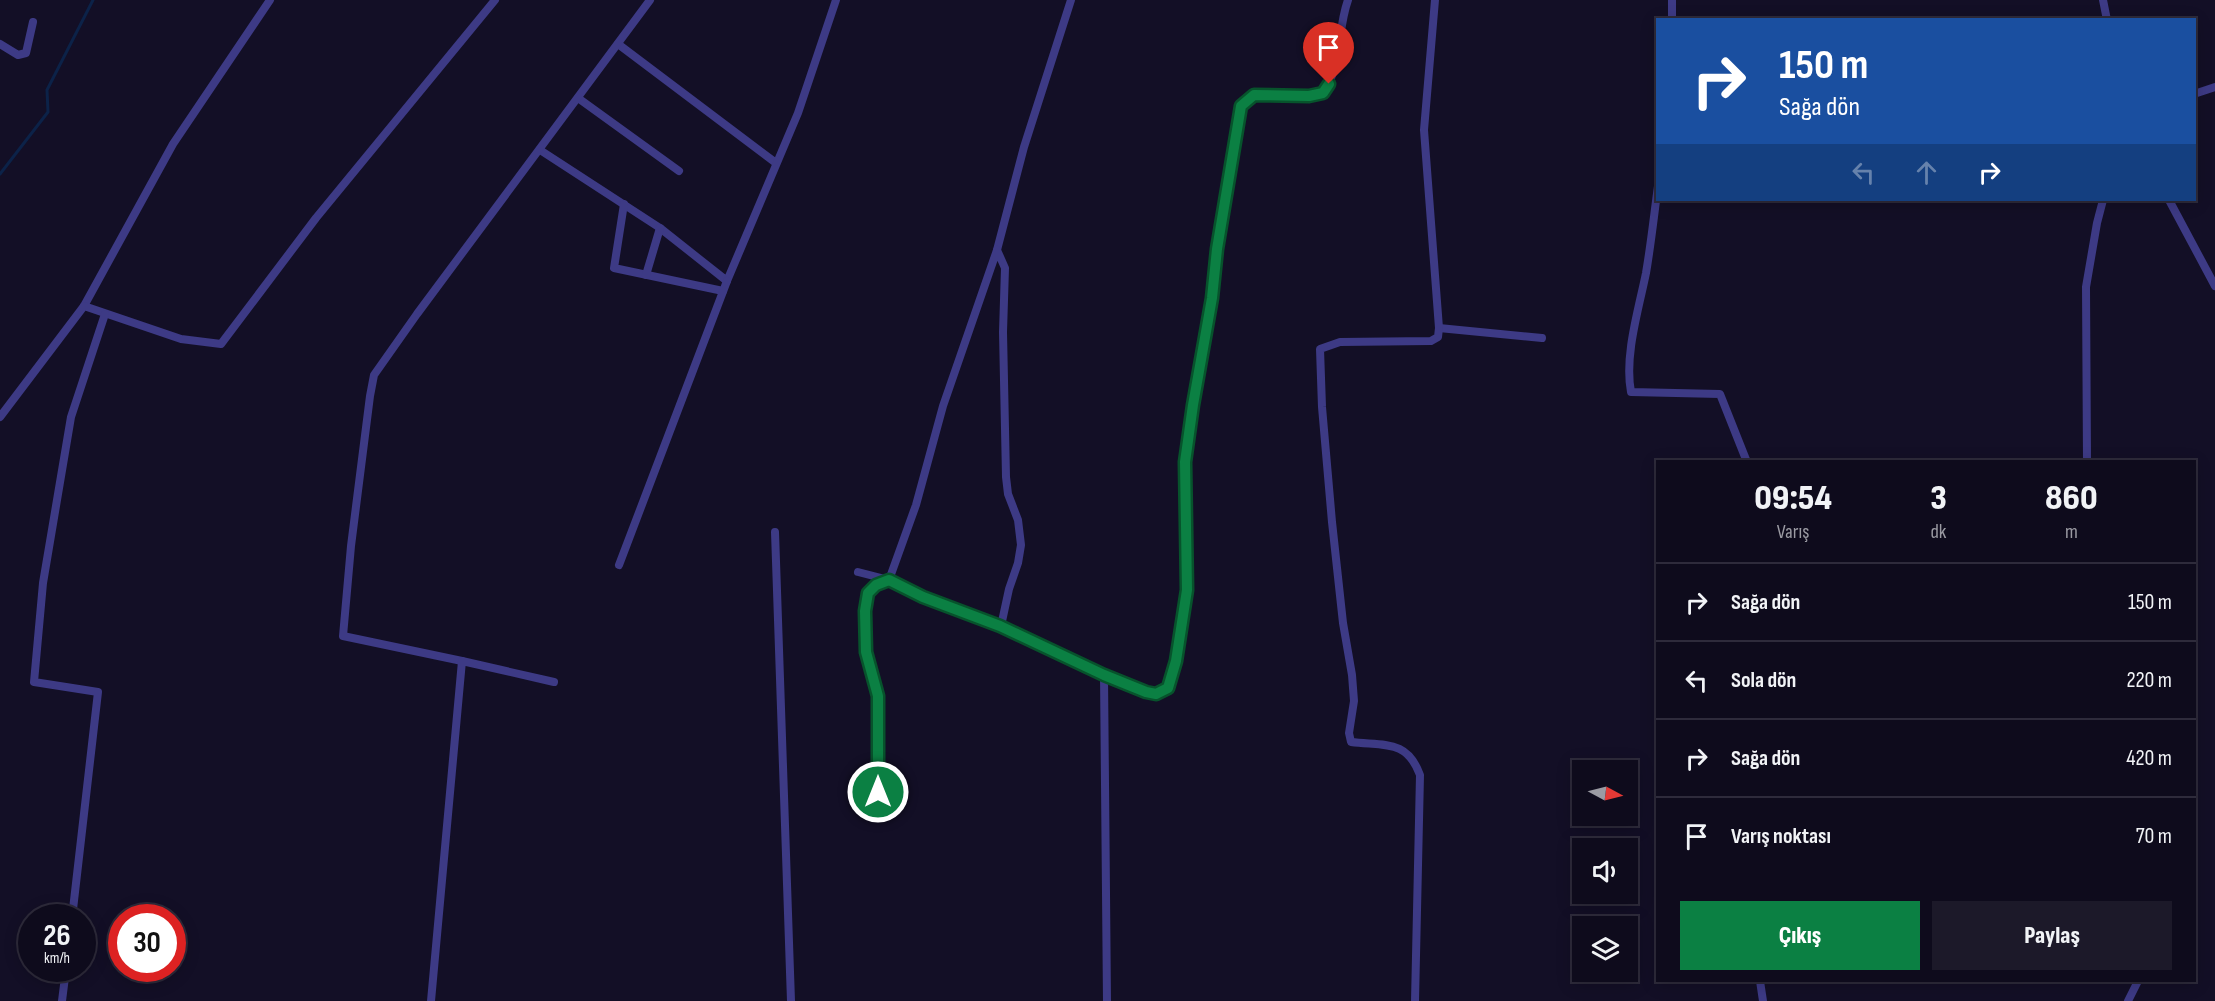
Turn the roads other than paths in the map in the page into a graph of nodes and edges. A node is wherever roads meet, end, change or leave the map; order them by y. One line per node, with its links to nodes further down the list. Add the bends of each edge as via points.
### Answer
1 (270, 0): 31 (street, via 173,144)
2 (495, 0): 32 (street, via 316,218 221,344 181,339)
3 (651, 0): 14 (street)
4 (836, 0): 19 (street, via 798,113)
5 (1071, 0): 26 (street)
6 (1348, 0): 44 (street, via 1335,65 1323,93 1254,95 1241,106 1185,462 1187,590 1168,688 1156,694 1146,692)
7 (1435, 0): 33 (street, via 1424,130)
8 (1672, 0): 10 (street)
9 (2103, 0): 11 (street)
10 (1672, 18)
11 (2107, 18)
12 (33, 22): 13 (street, via 26,53 18,55)
13 (0, 44)
14 (618, 44): 17 (street); 19 (street)
15 (2215, 87): 16 (street)
16 (2196, 93)
17 (578, 98): 18 (street); 20 (street)
18 (540, 150): 24 (street); 43 (street, via 374,375 370,396 343,636)
19 (776, 163): 28 (street)
20 (679, 171)
21 (1656, 200): 36 (street, via 1633,342 1631,392 1720,394)
22 (2103, 201): 37 (street, via 2086,287)
23 (2170, 201): 29 (street)
24 (624, 204): 25 (street); 27 (street, via 614,268)
25 (660, 228): 27 (street); 28 (street)
26 (996, 250): 41 (street); 42 (street, via 1005,268 1006,477 1021,534 1018,563)
27 (646, 275): 30 (street)
28 (727, 281): 30 (street)
29 (2214, 281)
30 (723, 291): 39 (street)
31 (84, 306): 32 (street); 35 (street)
32 (105, 314): 47 (street, via 70,417 43,584 34,682 98,692)
33 (1439, 328): 34 (street); 55 (street, via 1438,338 1431,341 1340,342 1320,349 1332,522 1353,692 1351,742 1400,748 1414,759 1420,775)
34 (1542, 338)
35 (0, 417)
36 (1746, 460)
37 (2087, 460)
38 (775, 532): 53 (street)
39 (619, 565)
40 (858, 572): 41 (street)
41 (889, 580): 42 (street); 46 (street, via 868,593 865,611 866,652 878,696)
42 (1000, 626): 44 (street)
43 (462, 661): 45 (street); 52 (street)
44 (1104, 675): 54 (street)
45 (554, 682)
46 (878, 792)
47 (74, 904)
48 (64, 982): 51 (street)
49 (1761, 982): 56 (street)
50 (2138, 982): 57 (street)
51 (62, 1001)
52 (431, 1001)
53 (791, 1001)
54 (1107, 1001)
55 (1414, 1001)
56 (1763, 1001)
57 (2128, 1001)

